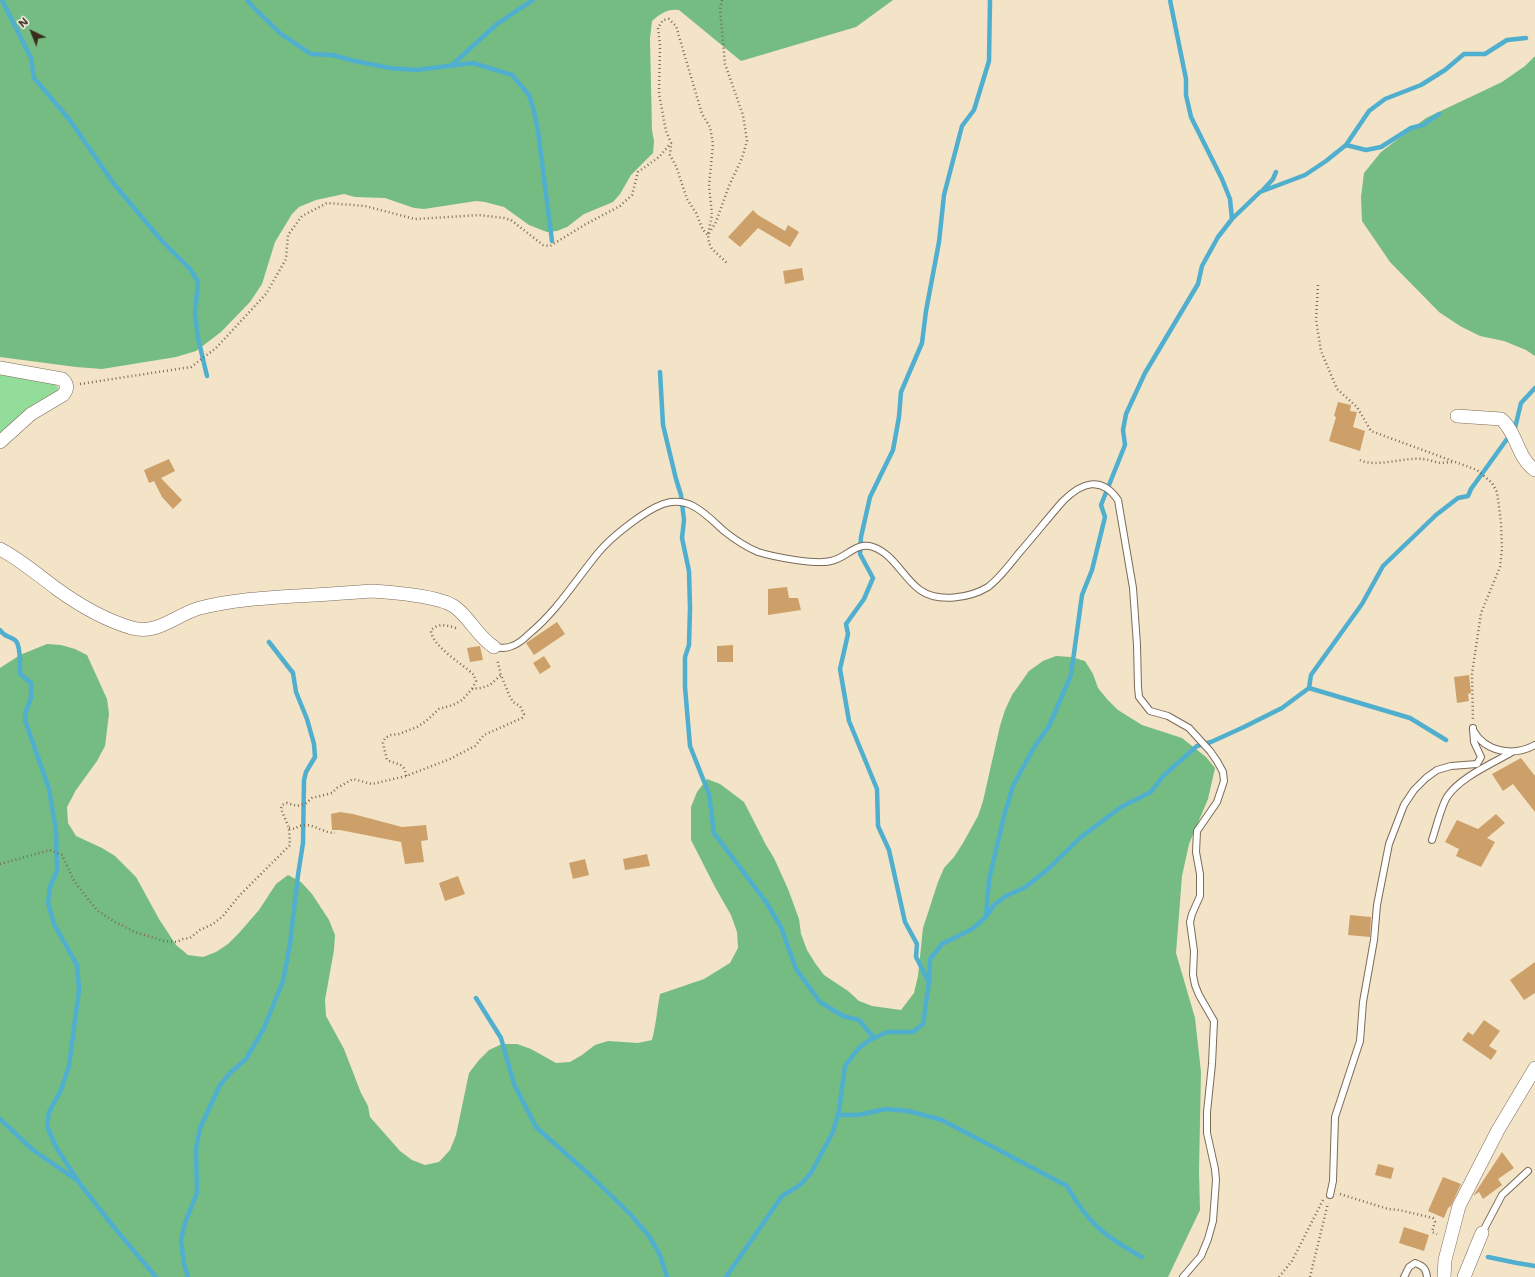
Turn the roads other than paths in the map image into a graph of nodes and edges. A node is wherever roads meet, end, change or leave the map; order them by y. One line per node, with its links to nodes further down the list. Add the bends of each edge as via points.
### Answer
1 (0, 368): 3 (street, via 62,379 67,386 67,391 63,395 32,414)
2 (1457, 416): 4 (street, via 1501,419 1507,425 1526,461)
3 (0, 442)
4 (1535, 470)
5 (0, 549): 6 (street, via 75,601 108,619 132,628 154,628 191,611 256,598 371,591 435,599 446,603 458,609 486,642)
6 (494, 647): 14 (lane, via 512,646 534,630 549,616 599,552 617,534 642,516 673,502 691,504 742,544 758,552 816,563 841,558 858,546 874,547 884,553 919,590 927,595 946,598 972,594 988,587 1073,491 1084,485 1094,484 1105,486 1113,493 1118,500 1133,588 1139,697 1150,711 1168,716 1189,728 1217,761 1223,772 1224,781 1217,802 1197,831 1200,896 1190,922 1195,985 1214,1021 1207,1133 1216,1187 1213,1221 1208,1239 1201,1256)
7 (1535, 745): 8 (lane)
8 (1512, 752): 9 (lane, via 1454,788 1446,798); 12 (lane, via 1488,746 1476,735 1473,728 1480,761 1477,764 1437,770 1414,790 1404,805 1389,844 1377,905 1360,1041 1335,1117)
9 (1432, 840)
10 (1535, 1068): 17 (street, via 1498,1130 1459,1206 1445,1260)
11 (1528, 1171): 13 (lane, via 1502,1195)
12 (1330, 1195)
13 (1482, 1233): 18 (street)
14 (1183, 1277)
15 (1404, 1277): 16 (lane, via 1409,1267 1415,1264 1426,1270)
16 (1427, 1277)
17 (1444, 1277)
18 (1464, 1277)

